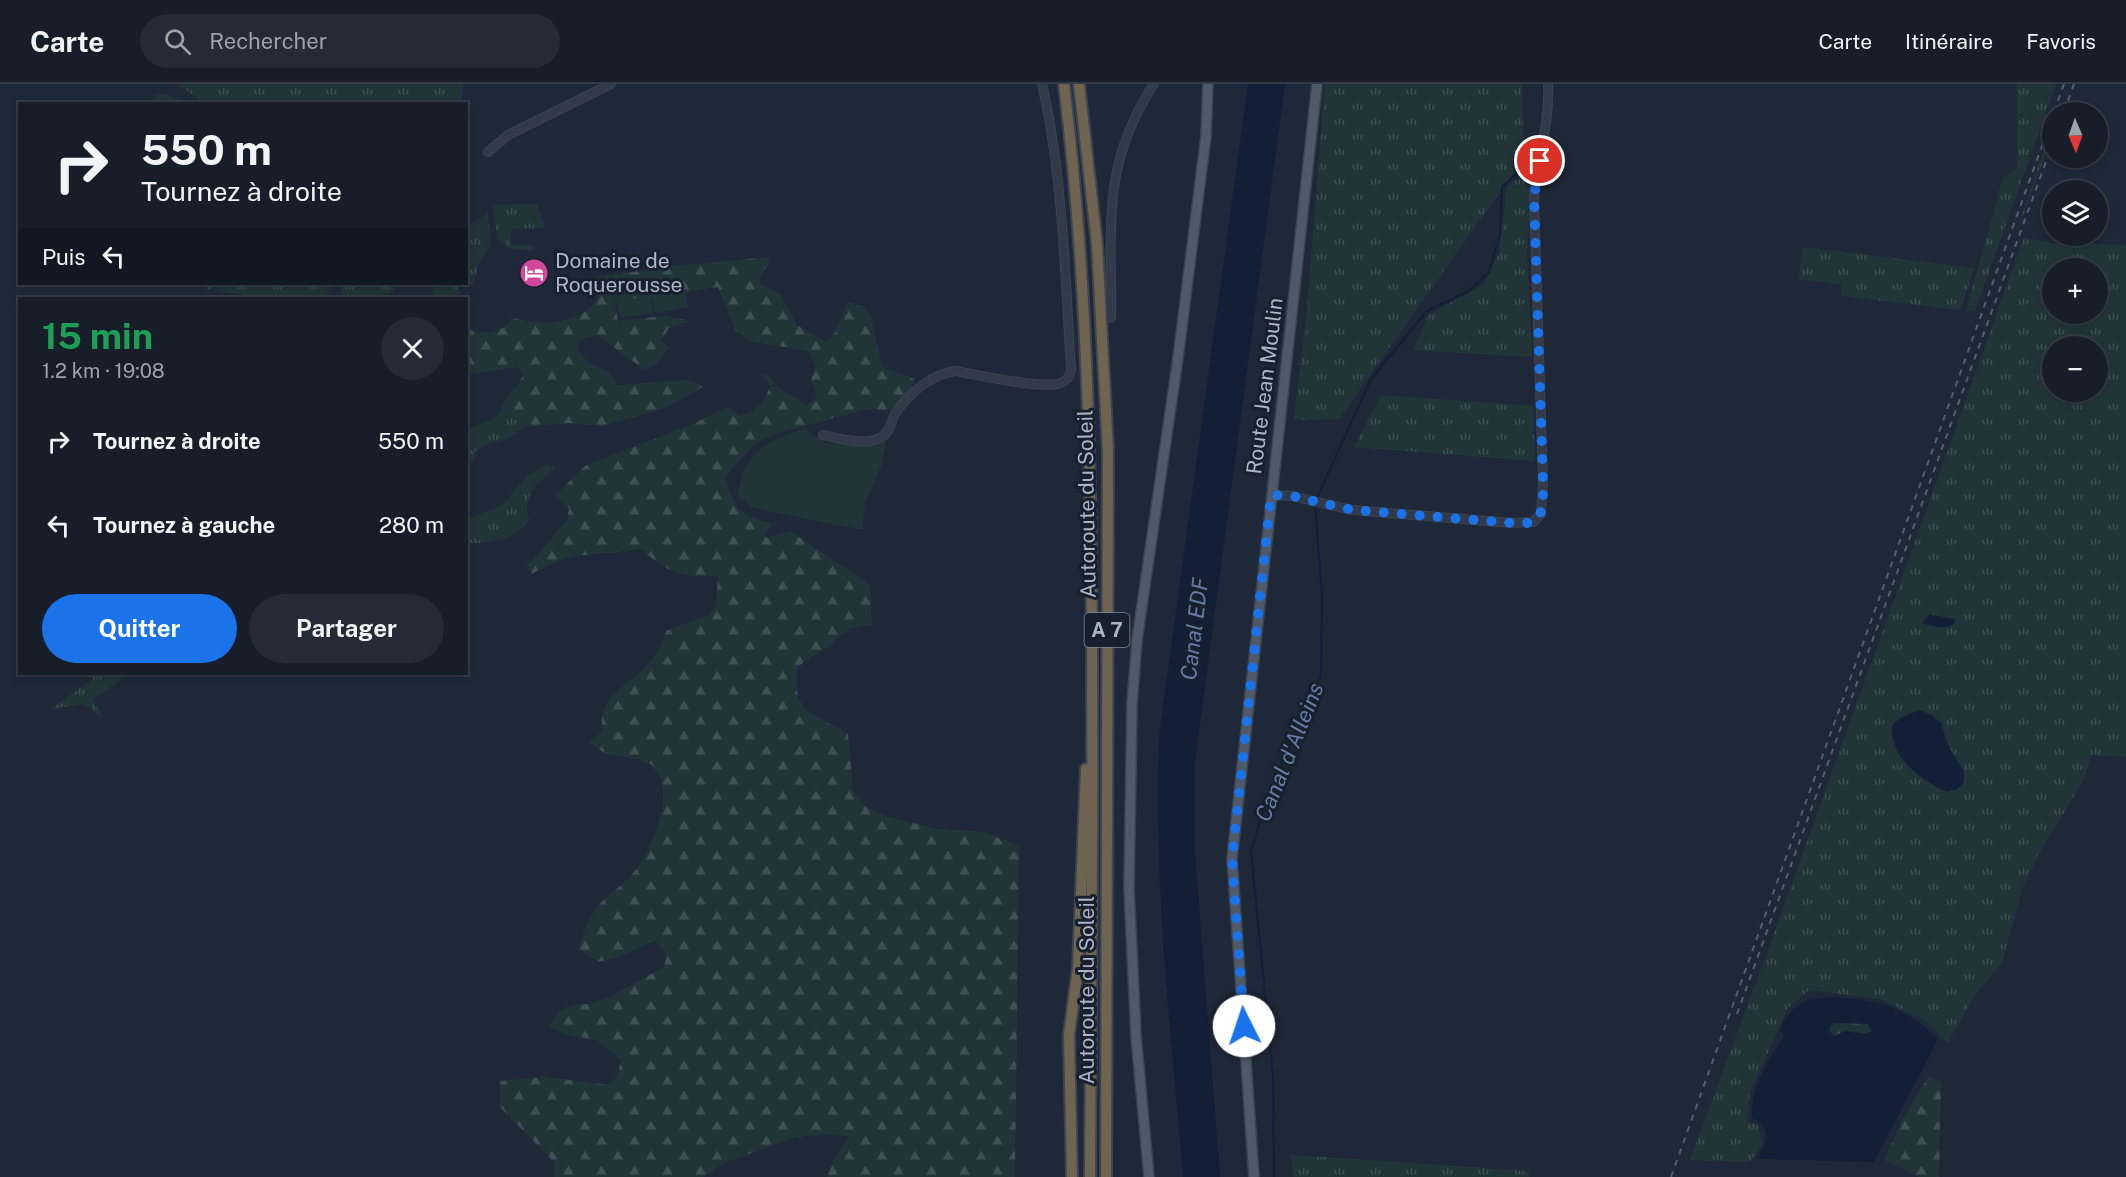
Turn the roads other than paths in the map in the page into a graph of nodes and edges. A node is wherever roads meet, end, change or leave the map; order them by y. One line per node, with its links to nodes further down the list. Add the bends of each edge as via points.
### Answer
1 (612, 84): 9 (street, via 514,132)
2 (1042, 84): 11 (street, via 1053,138 1070,377 1047,385 956,371 944,373 931,378 895,413 883,436 853,441)
3 (1064, 84): 13 (highway, Autoroute du Soleil / A 7, via 1086,309)
4 (1079, 84): 16 (highway, Autoroute du Soleil / A 7, via 1097,244 1108,451)
5 (1154, 84): 10 (street, via 1131,123 1116,169 1112,206)
6 (1208, 84): 17 (main road, via 1206,136 1186,300 1137,640 1132,704 1129,888 1136,1036)
7 (1316, 84): 12 (main road, Route Jean Moulin)
8 (1548, 84): 12 (street, via 1547,127 1534,197 1541,514 1533,522 1512,523 1352,510)
9 (488, 152)
10 (1112, 318)
11 (823, 435)
12 (1271, 495): 18 (main road, Route Jean Moulin, via 1232,859)
13 (1092, 685): 14 (highway, via 1078,968 1069,1035); 15 (highway, Autoroute du Soleil / A 7)
14 (1072, 1177)
15 (1090, 1177)
16 (1106, 1177)
17 (1149, 1177)
18 (1254, 1177)

